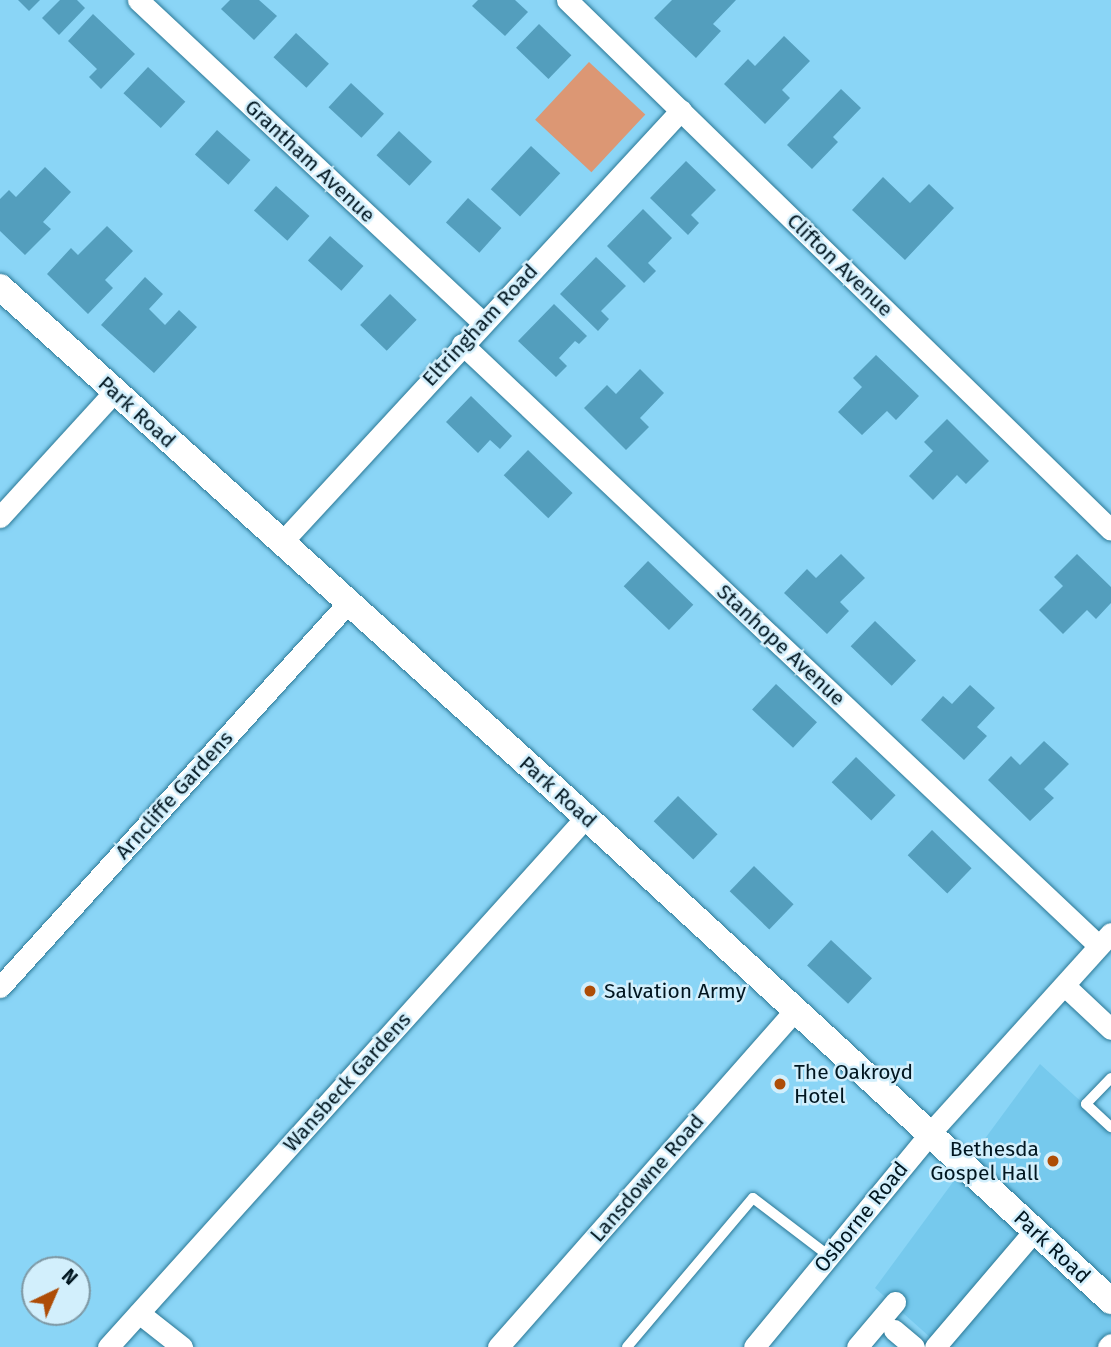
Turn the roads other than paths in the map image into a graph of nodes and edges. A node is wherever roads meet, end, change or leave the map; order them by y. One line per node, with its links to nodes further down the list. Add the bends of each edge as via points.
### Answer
1 (138, 0): 5 (street, Grantham Avenue)
2 (567, 0): 3 (street, Clifton Avenue)
3 (681, 110): 5 (street, Eltringham Road); 9 (street, Clifton Avenue)
4 (0, 287): 7 (street, Park Road)
5 (482, 322): 6 (street, Eltringham Road)
6 (462, 344): 10 (street, Eltringham Road); 13 (street, Stanhope Avenue)
7 (114, 392): 8 (street); 10 (street, Park Road)
8 (0, 517)
9 (1111, 530)
10 (282, 542): 11 (street, Park Road)
11 (348, 603): 12 (street, Park Road); 15 (street, Arncliffe Gardens)
12 (586, 817): 16 (street, Park Road); 25 (street, Wansbeck Gardens)
13 (1105, 940): 14 (street, Osborne Road)
14 (1065, 986): 17 (street); 20 (street, Osborne Road)
15 (0, 987)
16 (796, 1009): 20 (street, Park Road); 29 (street, Lansdowne Road)
17 (1111, 1029)
18 (1111, 1078): 19 (lane, via 1086,1104)
19 (1111, 1127)
20 (931, 1132): 21 (street, Park Road); 22 (street, Osborne Road)
21 (1034, 1231): 23 (street, Park Road); 34 (street)
22 (828, 1256): 30 (lane, via 753,1198); 31 (street, Osborne Road)
23 (1111, 1301)
24 (895, 1302): 32 (street)
25 (139, 1313): 27 (street, Wansbeck Gardens); 28 (street)
26 (894, 1330): 33 (street)
27 (108, 1347)
28 (182, 1347)
29 (498, 1347)
30 (627, 1347)
31 (754, 1347)
32 (857, 1347)
33 (914, 1347)
34 (935, 1347)

